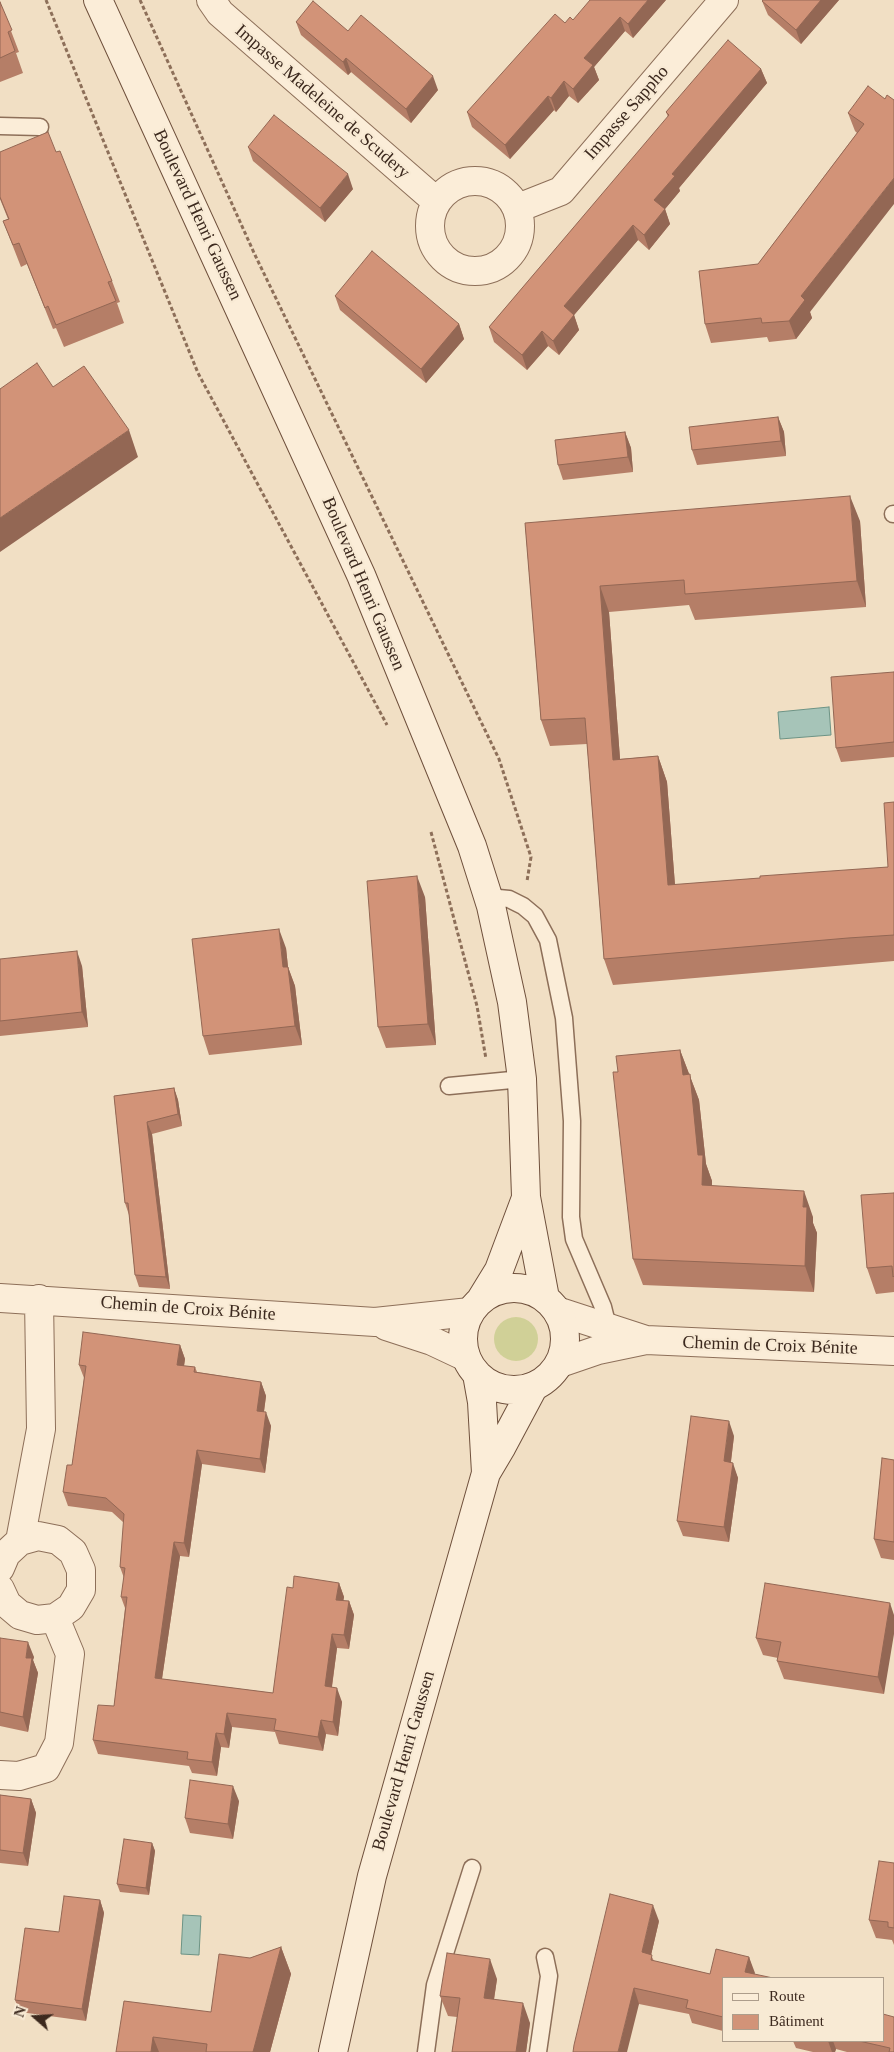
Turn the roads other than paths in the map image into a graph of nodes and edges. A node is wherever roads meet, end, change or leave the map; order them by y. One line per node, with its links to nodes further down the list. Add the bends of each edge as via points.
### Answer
1 (98, 0): 8 (street, Boulevard Henri Gaussen, via 362,575 472,846)
2 (211, 0): 6 (street, Impasse Madeleine de Scudery, via 220,13)
3 (724, 0): 7 (street, Impasse Sappho, via 561,190)
4 (0, 126): 5 (lane)
5 (40, 127)
6 (436, 201): 7 (street, via 452,186 471,180 490,182 509,194); 7 (street, via 430,232 436,249 443,258 462,270 477,272 494,268 507,259 517,244 521,220)
7 (518, 208)
8 (488, 897): 9 (street, Boulevard Henri Gaussen, via 512,1002); 17 (lane, via 509,899 523,906 535,916 548,940 564,1018 572,1121 574,1239 604,1307)
9 (522, 1079): 10 (lane); 11 (street, Boulevard Henri Gaussen)
10 (449, 1086)
11 (526, 1197): 14 (street, Boulevard Henri Gaussen); 15 (street, Boulevard Henri Gaussen, via 499,1270)
12 (0, 1298): 13 (street, Chemin de Croix Bénite)
13 (39, 1299): 16 (street, Chemin de Croix Bénite); 24 (street, via 41,1429)
14 (551, 1305): 15 (street, via 529,1290 512,1288 495,1292); 17 (street, Chemin de Croix Bénite); 20 (street, Boulevard Henri Gaussen, via 563,1324 564,1350)
15 (475, 1307): 16 (street, Chemin de Croix Bénite); 21 (street, Boulevard Henri Gaussen, via 464,1326 463,1341)
16 (375, 1322): 21 (street, Chemin de Croix Bénite, via 432,1341)
17 (608, 1327): 18 (street, Chemin de Croix Bénite)
18 (646, 1340): 19 (street, Chemin de Croix Bénite); 20 (street, Chemin de Croix Bénite, via 598,1350)
19 (894, 1351)
20 (560, 1363): 22 (street, Boulevard Henri Gaussen, via 548,1377)
21 (472, 1366): 22 (street, via 489,1384 503,1389 519,1390); 23 (street, Boulevard Henri Gaussen, via 482,1402)
22 (534, 1386): 23 (street, Boulevard Henri Gaussen)
23 (486, 1473): 31 (street, Boulevard Henri Gaussen, via 372,1876)
24 (20, 1542): 25 (street, via 6,1554); 27 (street, via 38,1536 58,1540 73,1552 81,1570 81,1590 71,1607)
25 (0, 1568)
26 (0, 1589): 27 (street, via 7,1604 20,1615 37,1620)
27 (55, 1618): 28 (street, via 70,1654 60,1743 46,1768 19,1776)
28 (0, 1775)
29 (472, 1868): 32 (lane, via 435,1985)
30 (545, 1957): 33 (lane, via 549,1976)
31 (333, 2052)
32 (426, 2052)
33 (538, 2052)

